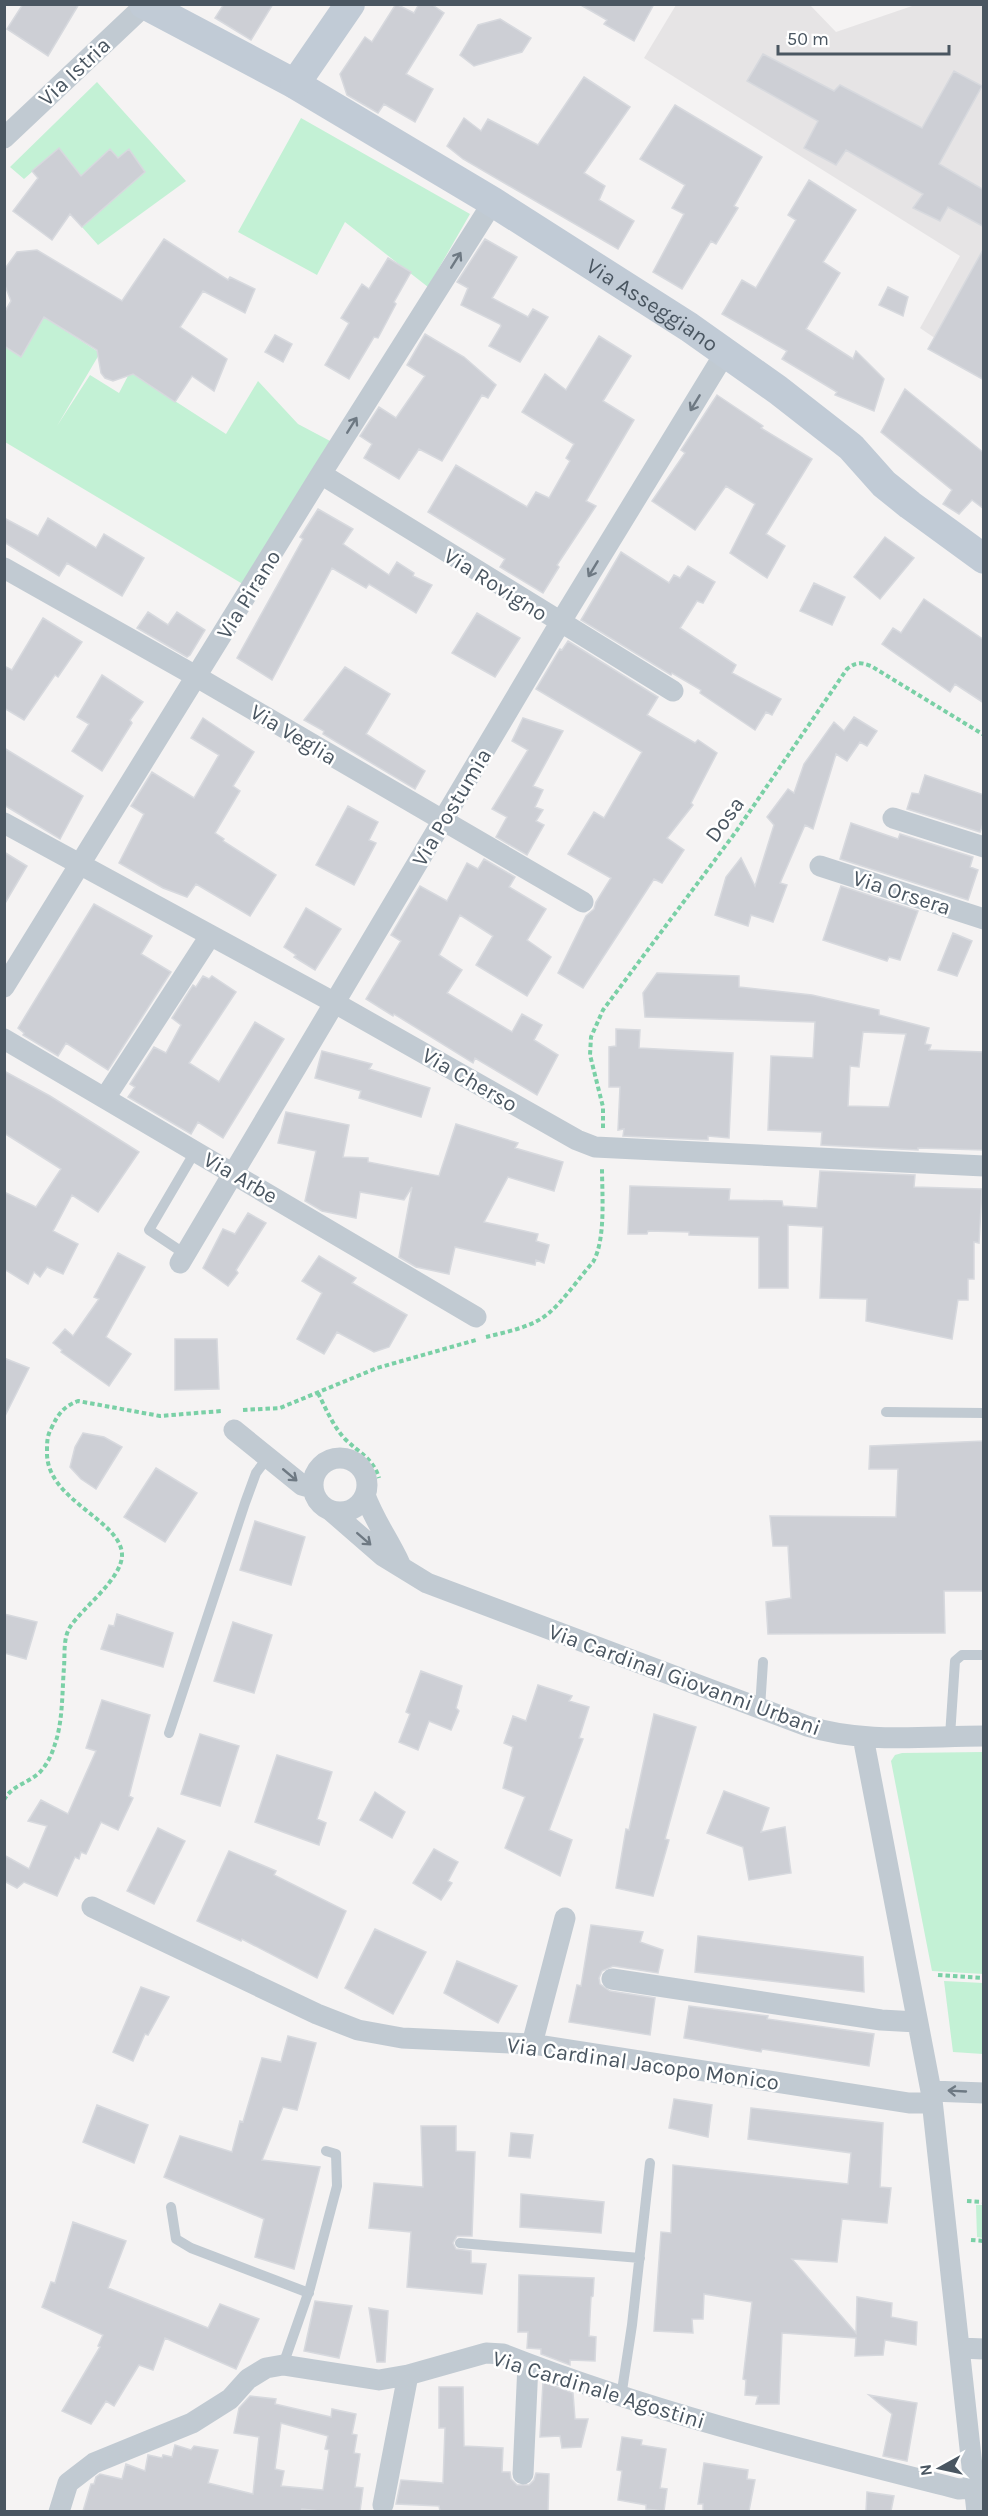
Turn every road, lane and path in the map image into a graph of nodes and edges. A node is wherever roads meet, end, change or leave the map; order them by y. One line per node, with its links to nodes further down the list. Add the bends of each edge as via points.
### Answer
1 (350, 4): 3 (street)
2 (144, 5): 3 (street, Via Asseggiano); 4 (street, Via Istria)
3 (296, 84): 5 (street, Via Asseggiano)
4 (4, 138)
5 (493, 202): 6 (street, Via Asseggiano); 7 (street, Via Pirano, one-way to 5)
6 (725, 353): 8 (street, Via Asseggiano, via 851,447 893,491); 10 (street, Via Postumia, one-way to 10)
7 (321, 474): 10 (street, Via Rovigno); 11 (street, Via Pirano)
8 (984, 559)
9 (4, 568): 11 (street, Via Veglia)
10 (560, 623): 12 (street, Via Rovigno); 15 (street, Via Postumia)
11 (197, 676): 15 (street, Via Veglia); 18 (street, Via Pirano)
12 (673, 691)
13 (984, 735): 27 (path, Dosa, via 871,666 855,663 847,669 735,832 603,1010 591,1037 590,1055 603,1107)
14 (893, 818): 17 (street)
15 (443, 821): 20 (street, Via Veglia); 24 (street, Via Postumia)
16 (4, 823): 18 (street, Via Cherso)
17 (984, 847)
18 (80, 864): 22 (street, Via Cherso); 23 (street, Via Pirano)
19 (820, 866): 21 (street, Via Orsera)
20 (583, 902)
21 (984, 919)
22 (210, 936): 24 (street, Via Cherso); 26 (street)
23 (4, 987)
24 (335, 1003): 29 (street, Via Cherso, via 595,1147); 30 (street, Via Postumia)
25 (4, 1039): 26 (street, Via Arbe)
26 (105, 1098): 28 (street, Via Arbe)
27 (603, 1132)
28 (196, 1150): 30 (street, Via Arbe); 31 (lane, via 150,1230)
29 (984, 1166)
30 (232, 1171): 31 (street, Via Postumia); 32 (street, Via Arbe)
31 (182, 1259)
32 (476, 1317)
33 (886, 1412): 34 (lane)
34 (984, 1413)
35 (234, 1430): 36 (street)
36 (268, 1457): 37 (street, one-way to 37, via 302,1485); 44 (lane, via 256,1473 245,1503)
37 (313, 1488): 38 (street, via 320,1466 327,1460 346,1458 354,1461 366,1476); 39 (street, via 317,1500)
38 (365, 1495): 39 (street, via 353,1509); 40 (street)
39 (330, 1510): 40 (street, Via Cardinal Giovanni Urbani, one-way to 40, via 384,1556)
40 (400, 1564): 43 (street, Via Cardinal Giovanni Urbani, via 427,1583)
41 (984, 1655): 45 (lane, via 962,1655 955,1661)
42 (763, 1662): 43 (lane)
43 (760, 1708): 47 (street, Via Cardinal Giovanni Urbani, via 835,1734)
44 (169, 1732)
45 (950, 1736): 46 (street, Via Cardinal Giovanni Urbani); 47 (street, Via Cardinal Giovanni Urbani)
46 (984, 1736)
47 (863, 1737): 53 (street)
48 (92, 1907): 54 (street, Via Cardinal Jacopo Monico, via 358,2030 402,2038)
49 (566, 1918): 54 (street)
50 (938, 1975): 51 (path)
51 (984, 1978)
52 (612, 1979): 53 (street, via 881,2020)
53 (917, 2022): 56 (street)
54 (532, 2044): 56 (street, Via Cardinal Jacopo Monico, via 909,2103)
55 (984, 2092): 56 (street, Via Cardinal Jacopo Monico, one-way to 56)
56 (932, 2097): 67 (street)
57 (326, 2151): 66 (lane, via 336,2154 337,2186)
58 (650, 2163): 65 (lane)
59 (967, 2201): 60 (path)
60 (984, 2202)
61 (171, 2207): 66 (lane, via 176,2239)
62 (971, 2240): 63 (path)
63 (984, 2241)
64 (460, 2243): 65 (lane)
65 (639, 2258): 72 (lane)
66 (309, 2293): 70 (lane)
67 (960, 2348): 68 (street); 74 (street)
68 (984, 2349)
69 (528, 2364): 71 (street, Via Cardinale Agostini, via 503,2354 486,2353); 72 (street, Via Cardinale Agostini); 73 (street)
70 (283, 2366): 71 (street, Via Cardinale Agostini, via 379,2380); 76 (street, Via Cardinale Agostini, via 266,2368 248,2379 230,2399 192,2424 94,2463 68,2483)
71 (408, 2375): 75 (street)
72 (621, 2398): 74 (street, Via Cardinale Agostini, via 780,2444 959,2489)
73 (523, 2474)
74 (979, 2486): 77 (street)
75 (383, 2505)
76 (59, 2511)
77 (977, 2511)

